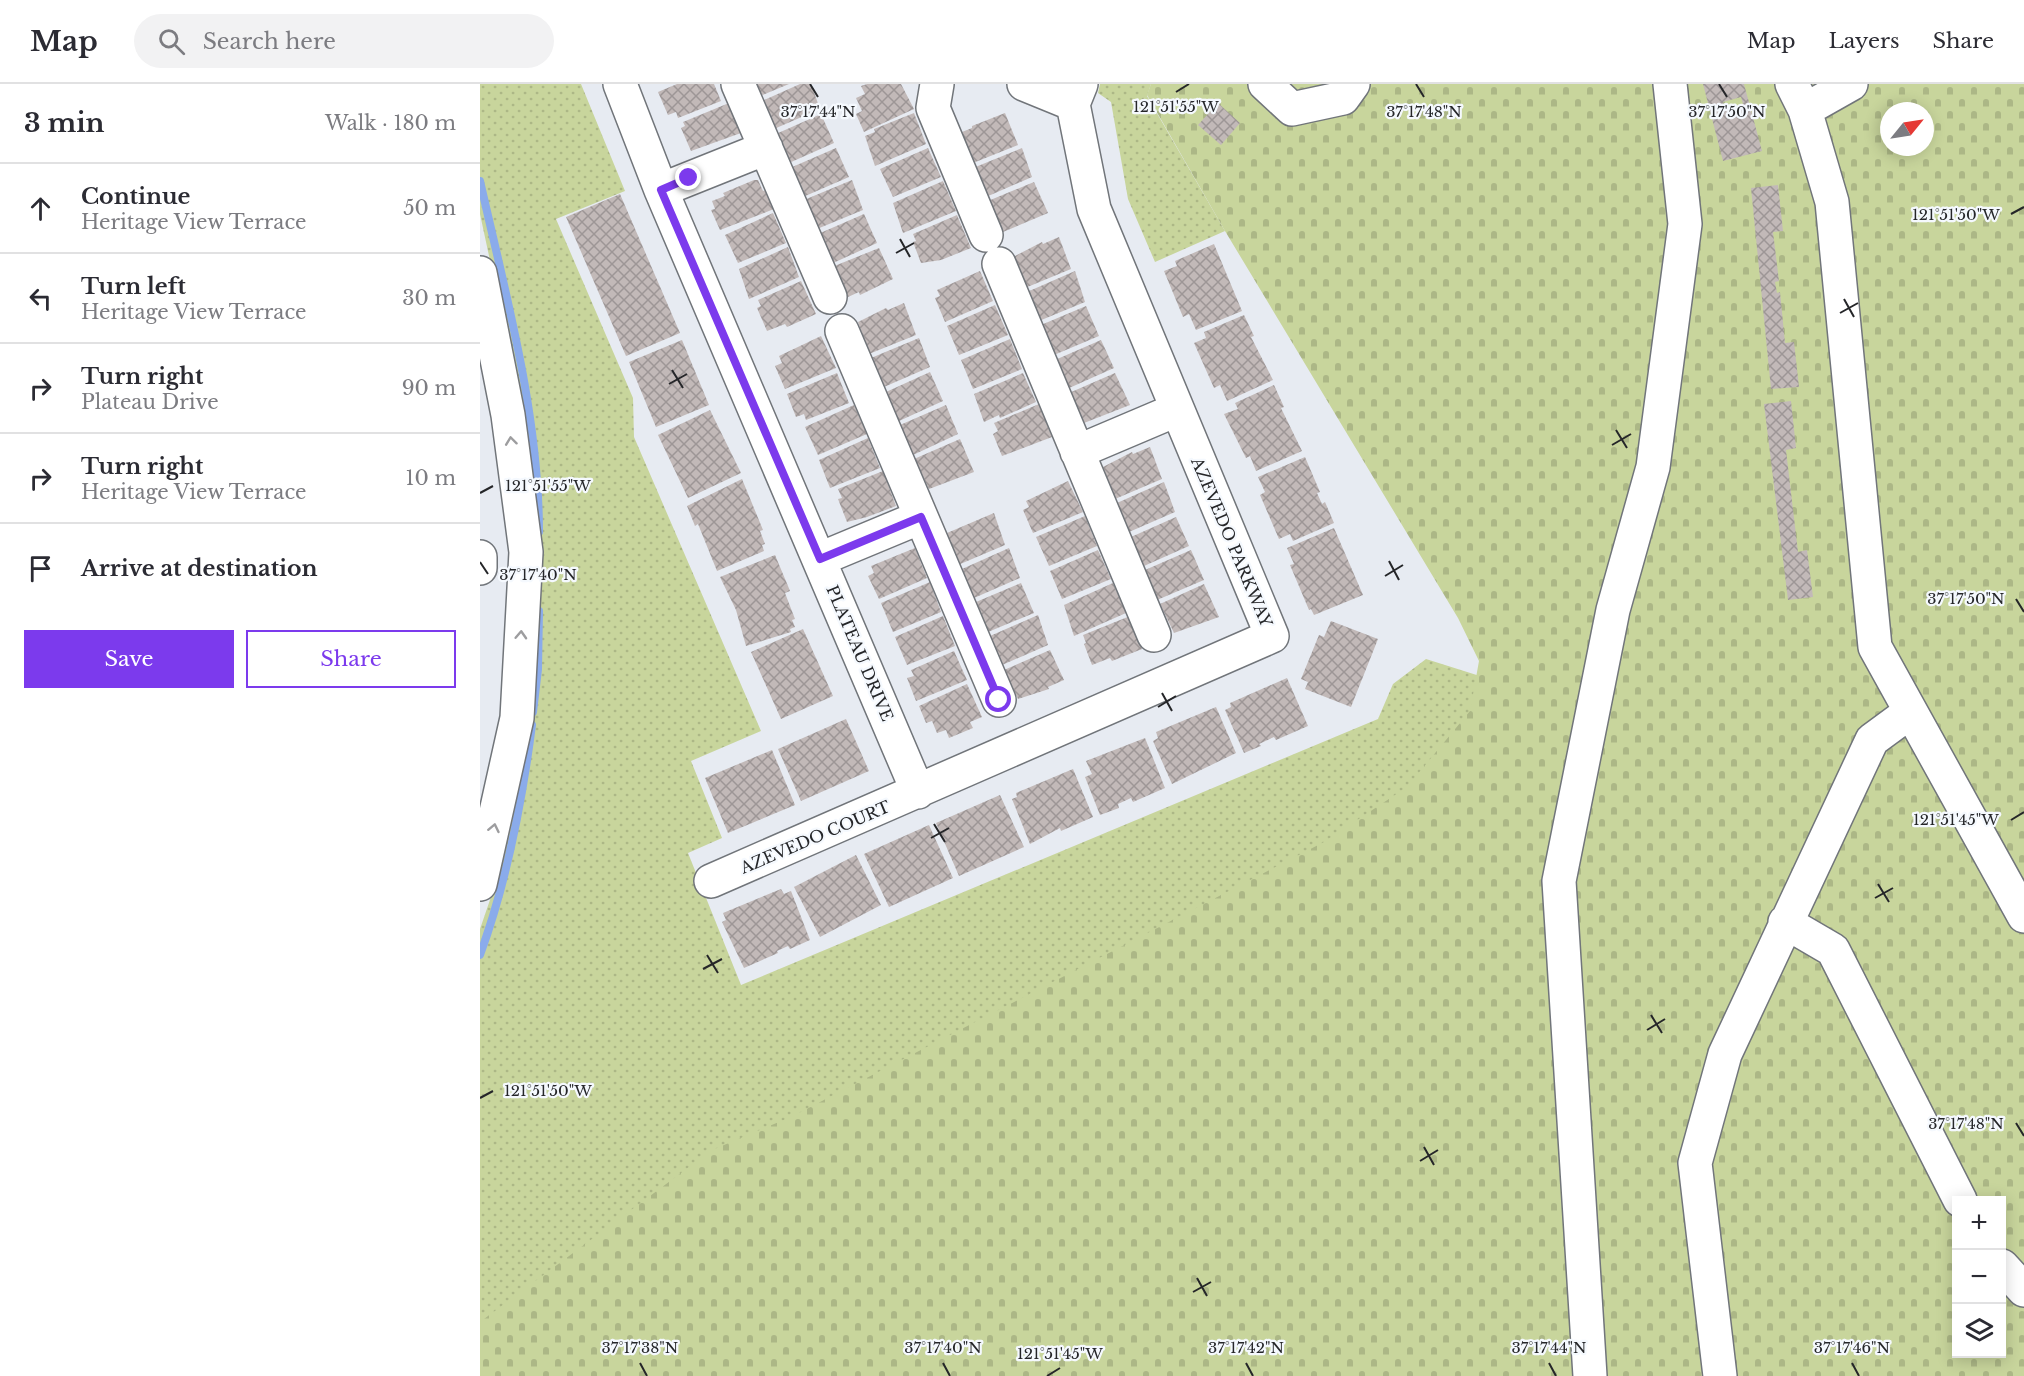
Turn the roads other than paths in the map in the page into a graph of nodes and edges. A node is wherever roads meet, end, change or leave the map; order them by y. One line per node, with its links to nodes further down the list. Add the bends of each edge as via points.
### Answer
1 (620, 84): 12 (street, PLATEAU DRIVE)
2 (738, 84): 11 (street)
3 (937, 84): 13 (street, via 933,108)
4 (1023, 84): 9 (street)
5 (1266, 84): 6 (street, via 1292,109 1343,98)
6 (1353, 84)
7 (1670, 84): 35 (street, via 1685,224 1653,467 1612,610 1559,881)
8 (1851, 84): 10 (street)
9 (1077, 94): 18 (street, AZEVEDO PARKWAY, via 1094,209)
10 (1799, 97): 26 (street, via 1832,202 1875,647)
11 (766, 148): 12 (street); 16 (street)
12 (661, 190): 22 (street, PLATEAU DRIVE)
13 (986, 235)
14 (999, 264): 19 (street)
15 (480, 273): 29 (street, one-way to 15, via 517,718 526,552 508,415)
16 (830, 297)
17 (842, 331): 20 (street)
18 (1176, 410): 19 (street); 27 (street, AZEVEDO PARKWAY, via 1272,636)
19 (1077, 452): 24 (street)
20 (921, 517): 22 (street); 25 (street)
21 (480, 557): 23 (street)
22 (820, 559): 27 (street, PLATEAU DRIVE)
23 (480, 568)
24 (1154, 635)
25 (999, 700)
26 (1910, 712): 30 (street); 31 (street, via 1872,740)
27 (918, 792): 28 (street, AZEVEDO COURT)
28 (711, 881)
29 (480, 884)
30 (2024, 916)
31 (1785, 922): 32 (street, via 1833,950); 36 (street, via 1725,1054 1695,1163)
32 (1958, 1196)
33 (2006, 1271): 34 (street)
34 (2024, 1290)
35 (1590, 1376)
36 (1720, 1376)

